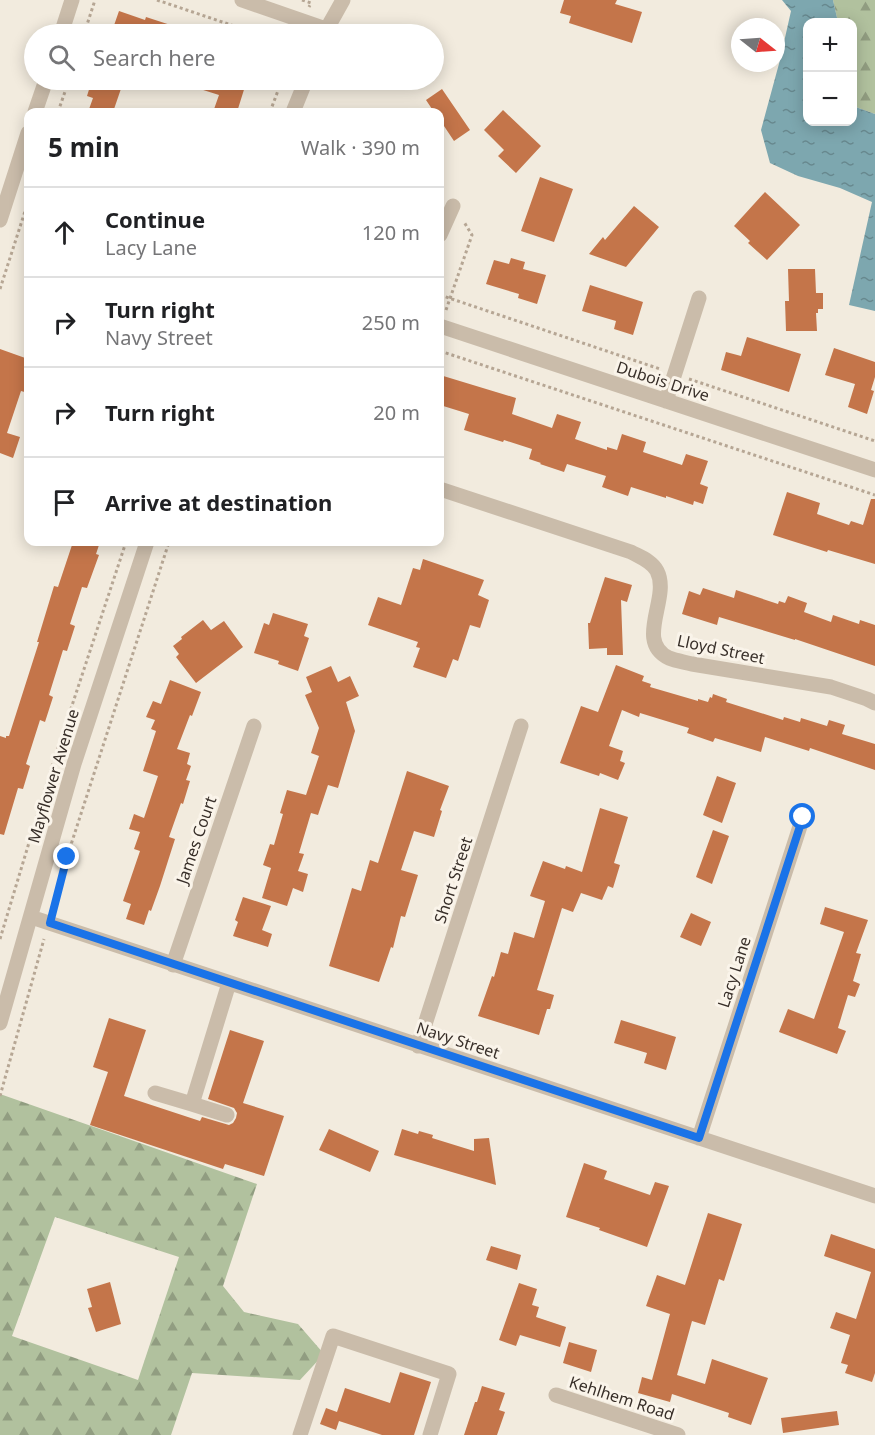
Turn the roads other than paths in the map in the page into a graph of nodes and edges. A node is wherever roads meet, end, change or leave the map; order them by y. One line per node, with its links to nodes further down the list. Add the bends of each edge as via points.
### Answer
1 (72, 0): 4 (street)
2 (242, 0): 5 (street)
3 (342, 0): 6 (street)
4 (64, 24)
5 (304, 24)
6 (329, 24)
7 (43, 90): 9 (street)
8 (302, 90): 10 (street)
9 (36, 108)
10 (295, 108)
11 (24, 145): 13 (street)
12 (453, 206): 14 (street)
13 (0, 220)
14 (444, 226)
15 (699, 298): 17 (street)
16 (444, 327): 17 (street, Dubois Drive)
17 (666, 401): 18 (street, Dubois Drive)
18 (875, 470)
19 (444, 490): 21 (street, Lloyd Street, via 631,552 650,562 658,572 662,591 653,626 654,640 670,659 831,687)
20 (146, 546): 25 (street, Mayflower Avenue, via 74,764)
21 (875, 703)
22 (254, 726): 26 (street, James Court)
23 (521, 726): 29 (street, Short Street)
24 (803, 817): 33 (street, Lacy Lane)
25 (31, 917): 26 (street, Navy Street); 28 (street, Mayflower Avenue)
26 (172, 965): 27 (street, Navy Street)
27 (230, 983): 29 (street, Navy Street); 31 (street)
28 (0, 1023)
29 (418, 1046): 33 (street, Navy Street)
30 (155, 1093): 31 (street)
31 (192, 1104): 32 (street)
32 (227, 1115)
33 (699, 1138): 34 (street, Navy Street)
34 (875, 1196)
35 (556, 1395): 38 (street, Kehlhem Road)
36 (300, 1435): 37 (street, via 333,1336 449,1374)
37 (430, 1435)
38 (678, 1435)

